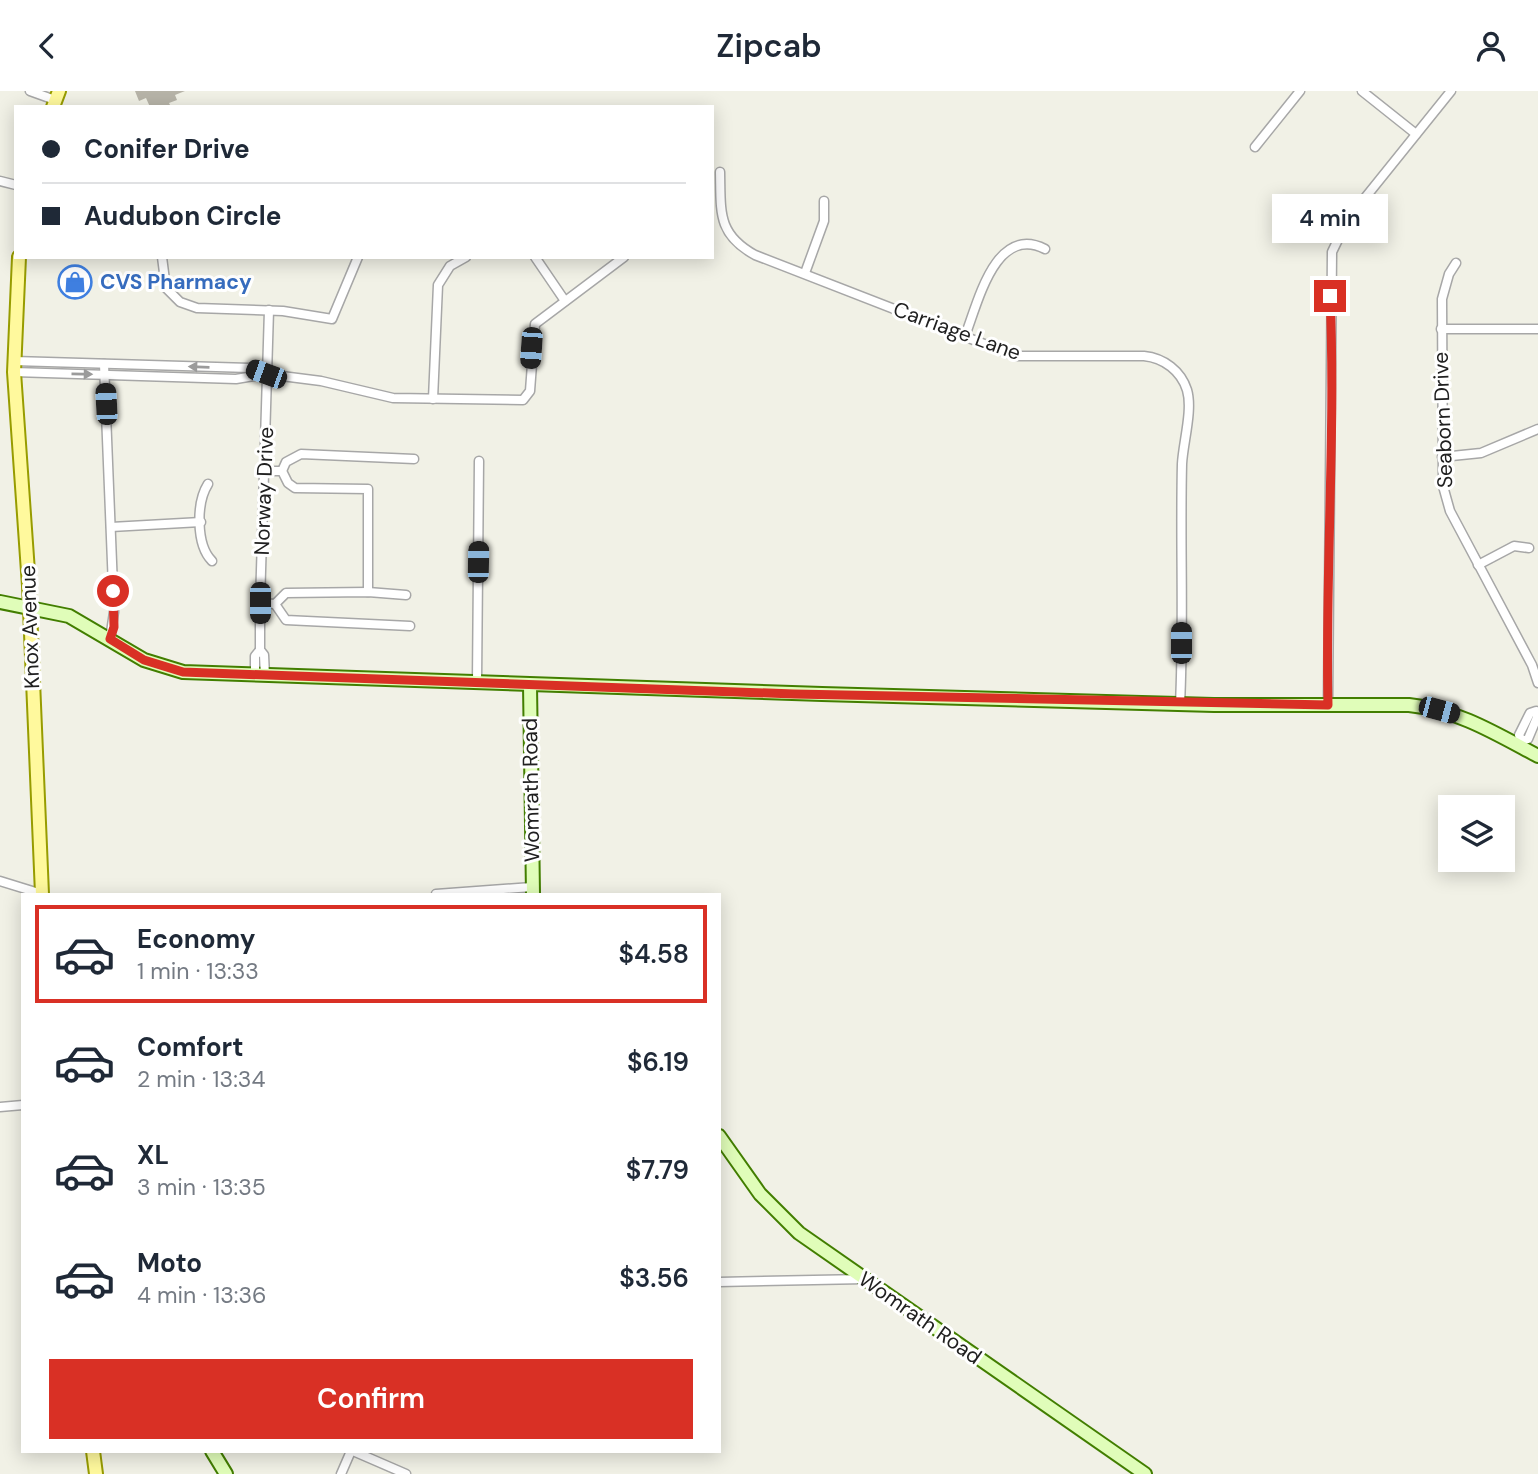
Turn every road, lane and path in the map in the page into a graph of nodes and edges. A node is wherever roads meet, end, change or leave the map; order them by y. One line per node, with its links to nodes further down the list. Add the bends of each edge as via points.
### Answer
1 (30, 91): 5 (street)
2 (1300, 91): 7 (street)
3 (1362, 91): 6 (street)
4 (1451, 91): 6 (street)
5 (56, 99)
6 (1416, 134): 56 (street, via 1343,226 1331,261)
7 (1255, 147)
8 (720, 172): 18 (street, Carriage Lane, via 722,219 733,239 755,255)
9 (824, 201): 18 (street, via 824,221)
10 (1045, 249): 23 (street, via 1024,243 999,258)
11 (19, 259): 25 (main road, Knox Avenue)
12 (162, 259): 20 (street, via 166,288 188,306)
13 (357, 259): 20 (street, via 332,319)
14 (462, 259): 29 (street, via 450,265 438,285)
15 (536, 259): 19 (street)
16 (621, 259): 19 (street)
17 (1456, 263): 21 (street, Seaborn Drive, via 1443,292)
18 (805, 273): 23 (street, Carriage Lane)
19 (565, 301): 29 (street, via 533,328 526,398)
20 (269, 310): 27 (street, Norway Drive)
21 (1441, 329): 22 (street); 31 (street, Seaborn Drive)
22 (1538, 329)
23 (965, 336): 55 (street, Carriage Lane, via 1023,357 1150,357 1170,366 1184,383 1189,405 1183,451)
24 (104, 364): 25 (street); 27 (street, one-way to 24, via 250,368); 28 (street)
25 (9, 365): 26 (main road); 28 (street, one-way to 28); 47 (main road, Knox Avenue)
26 (0, 371)
27 (266, 374): 28 (street, via 236,379); 29 (street, via 314,379 393,398); 34 (street, Norway Drive)
28 (105, 375): 38 (street)
29 (433, 399)
30 (1538, 429): 31 (street, via 1480,453)
31 (1442, 457): 41 (street, Seaborn Drive, via 1446,500)
32 (414, 459): 35 (street, via 301,454 286,462)
33 (479, 461): 51 (street)
34 (265, 471): 35 (street); 45 (street, Norway Drive)
35 (282, 471): 42 (street, via 295,488 368,489)
36 (208, 484): 37 (street, via 201,500)
37 (201, 522): 38 (street); 40 (street, via 204,548)
38 (111, 527): 49 (street, via 114,627)
39 (1529, 548): 41 (street, via 1514,545)
40 (212, 561)
41 (1478, 565): 52 (street, Seaborn Drive)
42 (368, 592): 43 (street); 46 (street, via 286,593)
43 (406, 595)
44 (0, 602): 47 (street)
45 (260, 603): 46 (street); 50 (street, Norway Drive, via 260,650 255,656)
46 (275, 604): 48 (street, via 286,621)
47 (29, 607): 49 (street, via 69,616); 62 (main road, Knox Avenue)
48 (411, 626)
49 (110, 639): 50 (street, via 165,668)
50 (260, 675): 51 (street)
51 (477, 681): 53 (street)
52 (1538, 683)
53 (530, 685): 55 (street); 60 (street, Womrath Road)
54 (1538, 702): 57 (street, via 1534,728)
55 (1180, 704): 56 (street)
56 (1328, 705): 57 (street, via 1409,705 1439,710)
57 (1521, 744): 58 (street)
58 (1538, 756)
59 (0, 881): 61 (street)
60 (533, 891): 63 (street)
61 (39, 893)
62 (42, 893)
63 (468, 893)
64 (21, 1105): 65 (street)
65 (0, 1107)
66 (721, 1139): 67 (street, Womrath Road, via 784,1220)
67 (865, 1279): 68 (street); 77 (street, Womrath Road)
68 (721, 1282)
69 (93, 1453): 73 (main road)
70 (213, 1453): 74 (street)
71 (351, 1453): 75 (street)
72 (357, 1453): 76 (street)
73 (96, 1474)
74 (226, 1474)
75 (341, 1474)
76 (406, 1474)
77 (1145, 1474)

